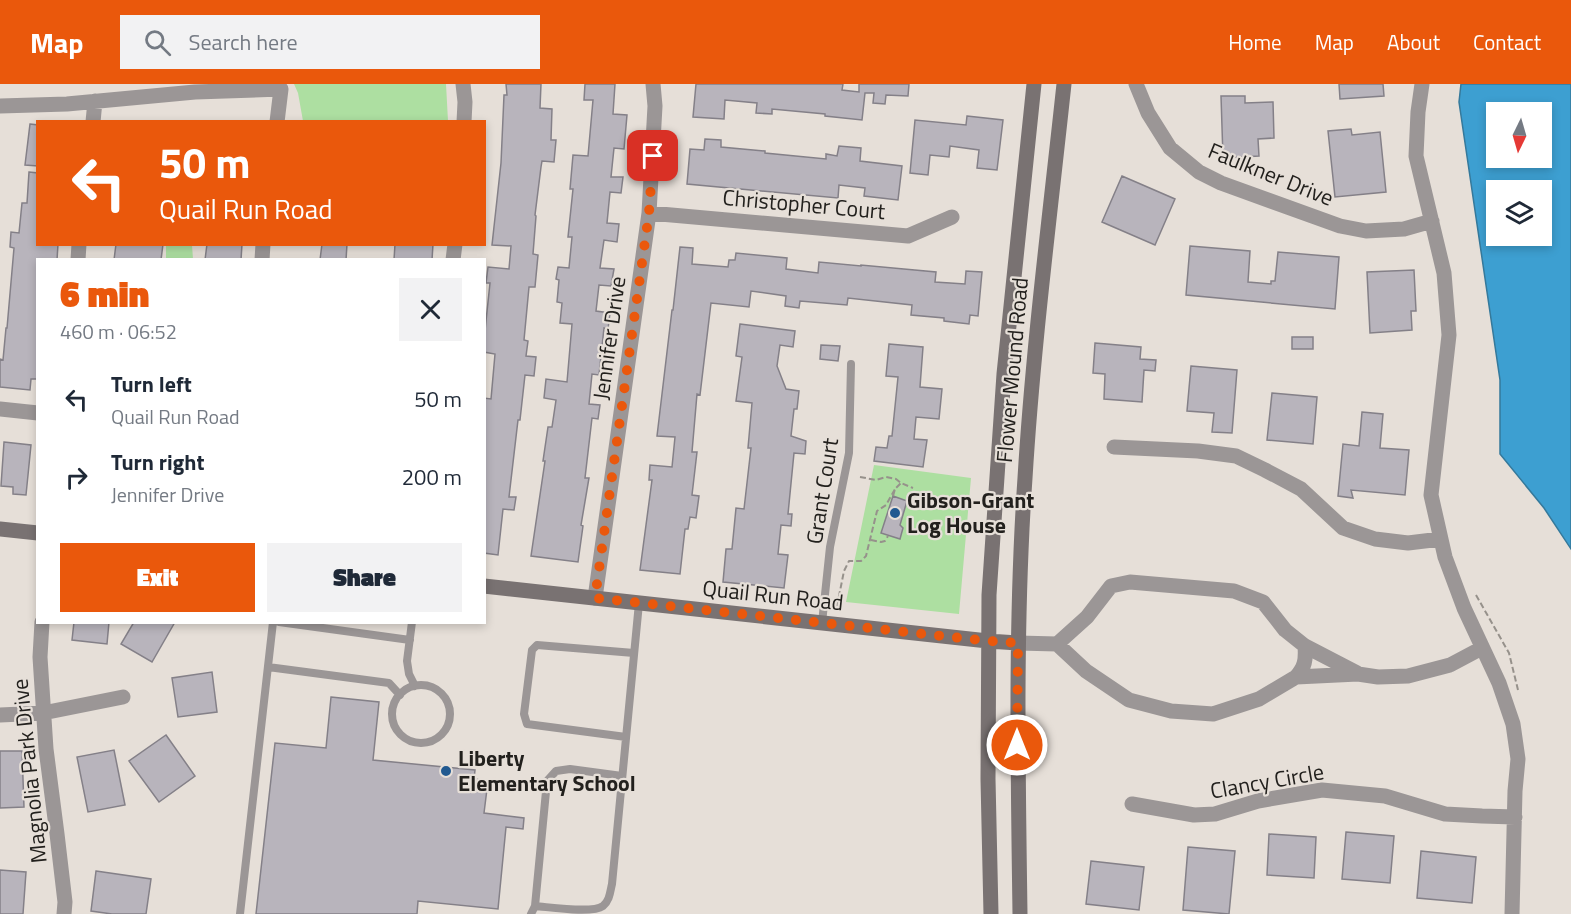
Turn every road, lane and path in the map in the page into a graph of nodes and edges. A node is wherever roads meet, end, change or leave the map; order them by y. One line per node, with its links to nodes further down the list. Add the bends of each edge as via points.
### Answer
1 (463, 84): 11 (street)
2 (653, 84): 12 (street, Jennifer Drive, via 656,106)
3 (1034, 84): 40 (main road, Flower Mound Road, via 1005,362)
4 (1064, 84): 41 (main road, Flower Mound Road, via 1030,397)
5 (1136, 84): 14 (street, Faulkner Drive, via 1170,147 1198,172 1221,183 1340,226 1366,231 1404,229)
6 (1422, 84): 14 (street, via 1416,156)
7 (95, 101): 8 (street); 9 (street); 10 (street, via 281,89)
8 (0, 106)
9 (93, 120)
10 (277, 120)
11 (464, 120)
12 (649, 213): 13 (street, Christopher Court, via 908,236); 31 (street, Jennifer Drive)
13 (952, 217)
14 (1432, 222): 27 (street, via 1444,273 1449,335 1431,495)
15 (851, 364): 34 (lane, Grant Court, via 849,453 830,547)
16 (0, 409): 17 (street)
17 (36, 413)
18 (1114, 447): 27 (street, via 1236,456 1301,489 1343,528 1375,539 1408,543)
19 (860, 477): 20 (path, via 896,478)
20 (901, 483): 21 (path); 22 (path)
21 (913, 488)
22 (895, 489): 23 (path); 28 (path, via 886,505 877,511)
23 (893, 496)
24 (0, 529): 25 (main road)
25 (36, 533)
26 (888, 536): 28 (path, via 881,542)
27 (1441, 539): 44 (street)
28 (871, 540): 33 (path, via 861,561 849,561)
29 (486, 586): 31 (main road, Quail Run Road)
30 (1474, 591): 50 (path, via 1509,653)
31 (595, 598): 32 (main road, Quail Run Road)
32 (639, 603): 34 (main road, Quail Run Road); 45 (lane)
33 (837, 606)
34 (822, 623): 40 (main road, Quail Run Road)
35 (42, 624): 53 (street, Magnolia Park Drive)
36 (273, 624): 46 (lane)
37 (294, 624): 39 (lane)
38 (412, 624): 39 (lane)
39 (410, 640): 49 (lane, via 407,661)
40 (988, 641): 41 (main road, Quail Run Road); 62 (main road, Flower Mound Road)
41 (1018, 643): 42 (street, Quail Run Road); 63 (main road, Flower Mound Road)
42 (1057, 644): 43 (street, via 1087,617 1111,586 1130,582 1234,591 1263,602 1285,630); 48 (street, via 1086,671 1129,700 1171,711 1213,714 1259,699)
43 (1305, 646): 47 (street); 48 (street, via 1306,659)
44 (1482, 648): 47 (street, via 1450,665 1408,676); 58 (street, via 1513,724 1518,759)
45 (634, 653): 55 (lane); 55 (lane, via 537,645 532,651 524,714 527,724)
46 (268, 667): 51 (lane, via 389,683); 61 (lane)
47 (1358, 674): 48 (street)
48 (1296, 677)
49 (415, 686): 51 (lane); 51 (lane, via 434,688 447,702 449,722 438,738 419,743 402,736 392,711)
50 (1519, 694)
51 (399, 695)
52 (123, 697): 53 (street)
53 (44, 713): 54 (street); 60 (street, Magnolia Park Drive)
54 (0, 715)
55 (626, 737): 56 (lane)
56 (622, 776): 59 (lane, via 609,897 602,907 591,910); 59 (lane, via 570,769 556,771 547,781)
57 (1132, 804): 58 (street, Clancy Circle, via 1194,815 1215,814 1258,801 1322,790 1385,796 1445,814)
58 (1515, 817): 64 (street)
59 (533, 910)
60 (64, 914)
61 (240, 914)
62 (991, 914)
63 (1020, 914)
64 (1512, 914)

